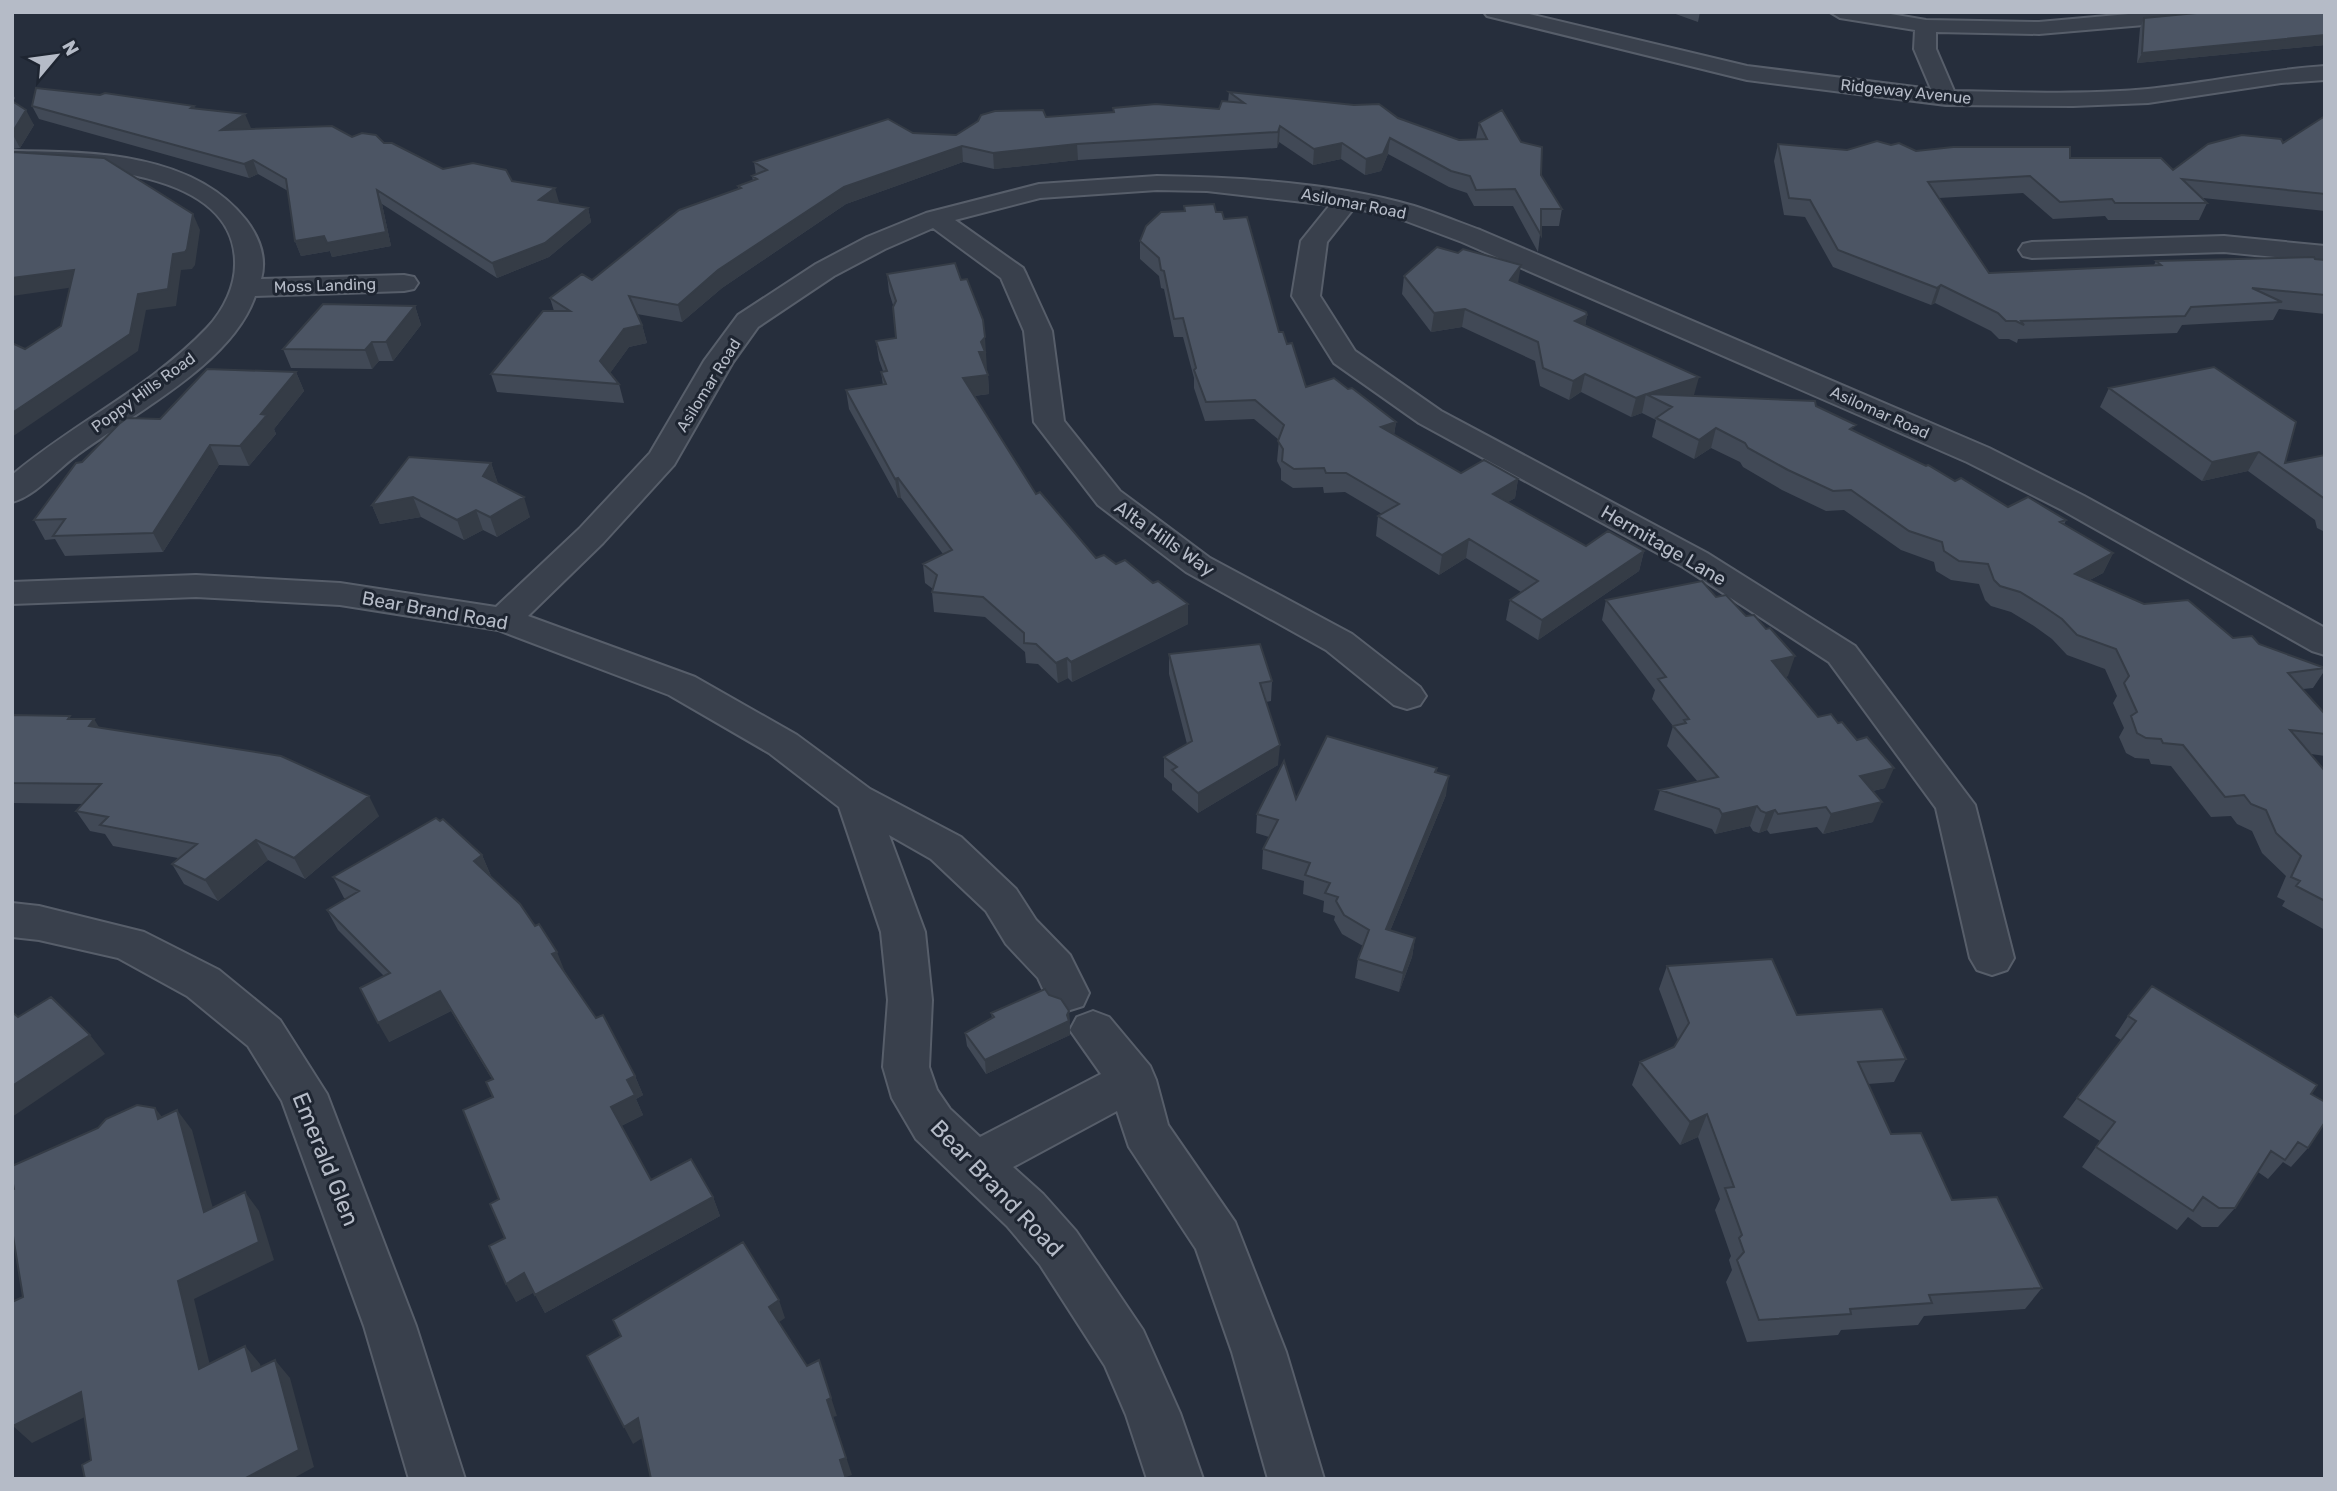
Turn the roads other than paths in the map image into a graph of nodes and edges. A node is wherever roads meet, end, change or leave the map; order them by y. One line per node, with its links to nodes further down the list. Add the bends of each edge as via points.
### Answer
1 (1494, 12): 6 (street, Ridgeway Avenue, via 1747,72)
2 (1840, 12): 4 (street)
3 (2293, 12): 4 (street, via 2214,13 2039,29)
4 (1926, 26): 6 (street, via 1925,49)
5 (2325, 73): 6 (street, Ridgeway Avenue, via 2148,96)
6 (1946, 98)
7 (12, 158): 13 (street, Poppy Hills Road, via 134,168 211,195 247,242)
8 (1348, 199): 9 (street, Asilomar Road, via 1207,184 1094,186 1039,191); 17 (street, Asilomar Road, via 1406,212 1522,257 1978,455); 21 (street, Hermitage Lane, via 1314,241 1306,296 1344,356 1430,417 1695,559 1842,654 1955,805)
9 (935, 218): 16 (street, Asilomar Road, via 825,270 748,321 719,361 663,458); 18 (street, Alta Hills Way, via 1013,274 1038,331 1049,422 1109,498 1198,565 1339,642)
10 (2032, 250): 11 (street, via 2224,244)
11 (2325, 254)
12 (404, 283): 13 (street, Moss Landing)
13 (246, 288): 14 (street, Poppy Hills Road, via 218,332 182,367 45,463)
14 (12, 492)
15 (12, 593): 16 (street, Bear Brand Road, via 197,586 340,594)
16 (504, 620): 19 (street, Bear Brand Road, via 682,685 783,744)
17 (2325, 643)
18 (1407, 696)
19 (856, 799): 22 (street, Bear Brand Road, via 946,848 1000,900 1021,932 1054,967 1080,1012); 23 (street, Bear Brand Road, via 903,932 910,1000 906,1068 916,1098 933,1124)
20 (12, 920): 24 (street, Emerald Glen, via 129,944 203,983 264,1033 303,1094 390,1326)
21 (1993, 958)
22 (1133, 1080): 23 (street); 26 (street, Bear Brand Road, via 1146,1132 1217,1238 1259,1352)
23 (974, 1164): 25 (street, Bear Brand Road, via 1025,1210 1058,1248 1124,1348)
24 (438, 1479)
25 (1175, 1479)
26 (1296, 1479)

